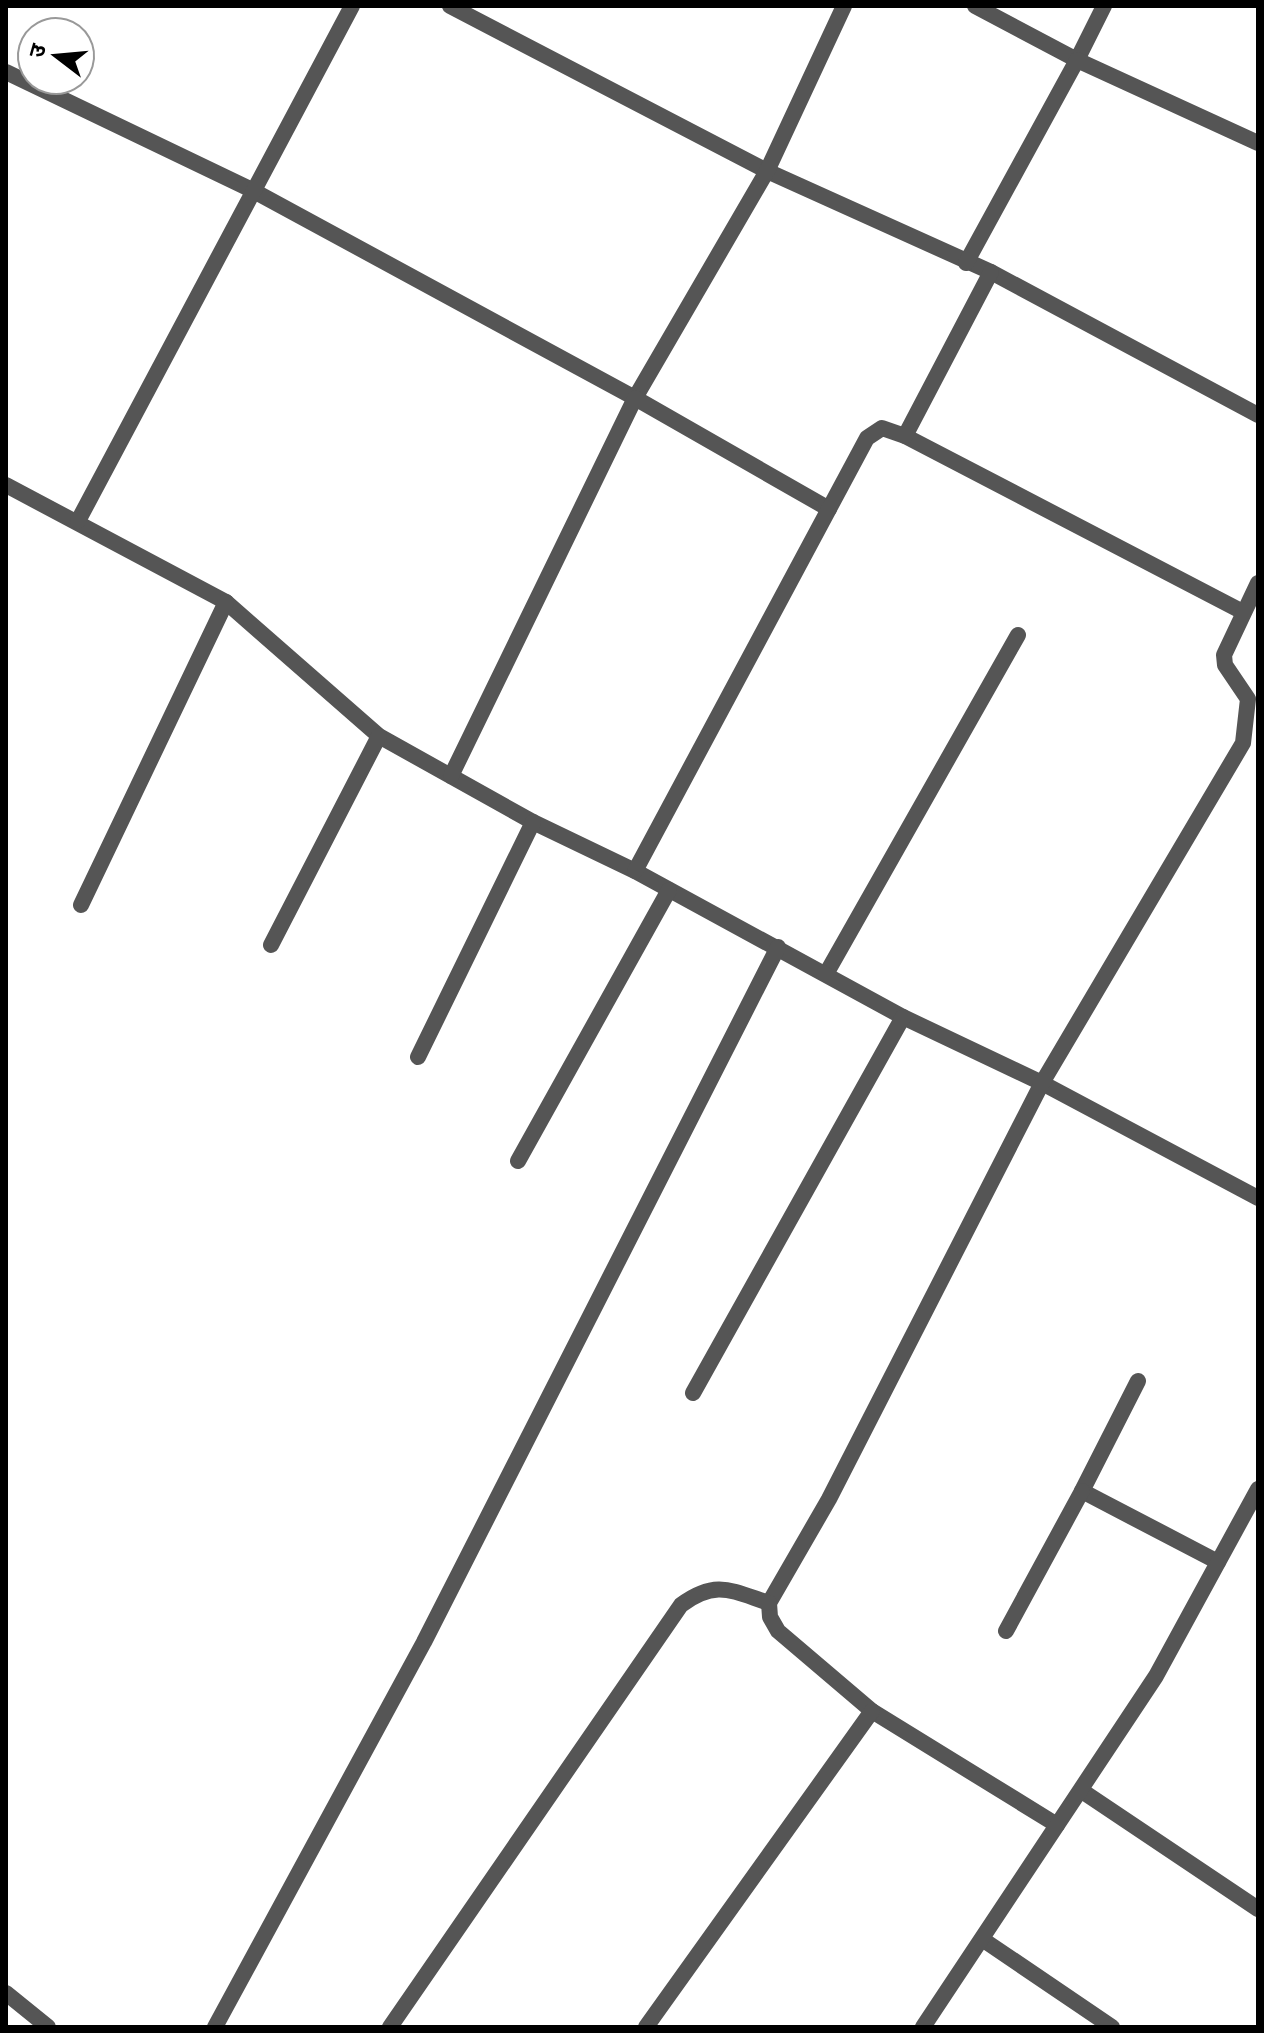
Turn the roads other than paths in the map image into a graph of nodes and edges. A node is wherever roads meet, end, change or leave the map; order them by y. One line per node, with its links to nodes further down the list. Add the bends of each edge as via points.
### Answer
1 (352, 6): 10 (street)
2 (450, 6): 9 (street)
3 (844, 6): 9 (street)
4 (975, 6): 6 (street)
5 (1104, 6): 6 (street)
6 (1077, 60): 8 (street); 11 (street)
7 (6, 72): 10 (street)
8 (1258, 143)
9 (767, 171): 11 (street); 13 (street)
10 (252, 190): 13 (street); 18 (street)
11 (966, 263): 12 (street)
12 (991, 272): 14 (street); 15 (street)
13 (635, 398): 17 (street); 26 (street)
14 (1258, 415)
15 (905, 436): 17 (street, via 882,428 867,438); 21 (street)
16 (8, 491): 18 (street)
17 (829, 509): 28 (street)
18 (78, 521): 20 (street)
19 (1258, 583): 21 (street)
20 (226, 602): 23 (street); 30 (street)
21 (1243, 612): 24 (street, via 1224,655 1248,699)
22 (1018, 635): 33 (street)
23 (379, 736): 26 (street); 31 (street)
24 (1243, 743): 25 (street); 36 (street)
25 (1258, 751)
26 (451, 776): 27 (street)
27 (533, 822): 28 (street); 35 (street)
28 (635, 871): 29 (street)
29 (669, 890): 32 (street); 37 (street)
30 (81, 905)
31 (271, 945)
32 (778, 947): 33 (street); 53 (street, via 424,1642)
33 (826, 974): 34 (street)
34 (903, 1017): 36 (street); 40 (street)
35 (418, 1057)
36 (1042, 1083): 38 (street); 44 (street, via 829,1499)
37 (518, 1161)
38 (1258, 1198)
39 (1138, 1381): 42 (street)
40 (693, 1393)
41 (1258, 1489): 43 (street)
42 (1082, 1491): 43 (street); 45 (street)
43 (1218, 1562): 47 (street, via 1156,1676)
44 (769, 1603): 46 (street, via 778,1631); 54 (street, via 710,1588 681,1605)
45 (1006, 1631)
46 (872, 1711): 48 (street); 55 (street)
47 (1082, 1791): 48 (street); 49 (street)
48 (1057, 1825): 50 (street)
49 (1258, 1909)
50 (982, 1939): 56 (street); 57 (street)
51 (6, 1993): 52 (street)
52 (48, 2027)
53 (215, 2027)
54 (390, 2027)
55 (646, 2027)
56 (923, 2027)
57 (1112, 2027)

